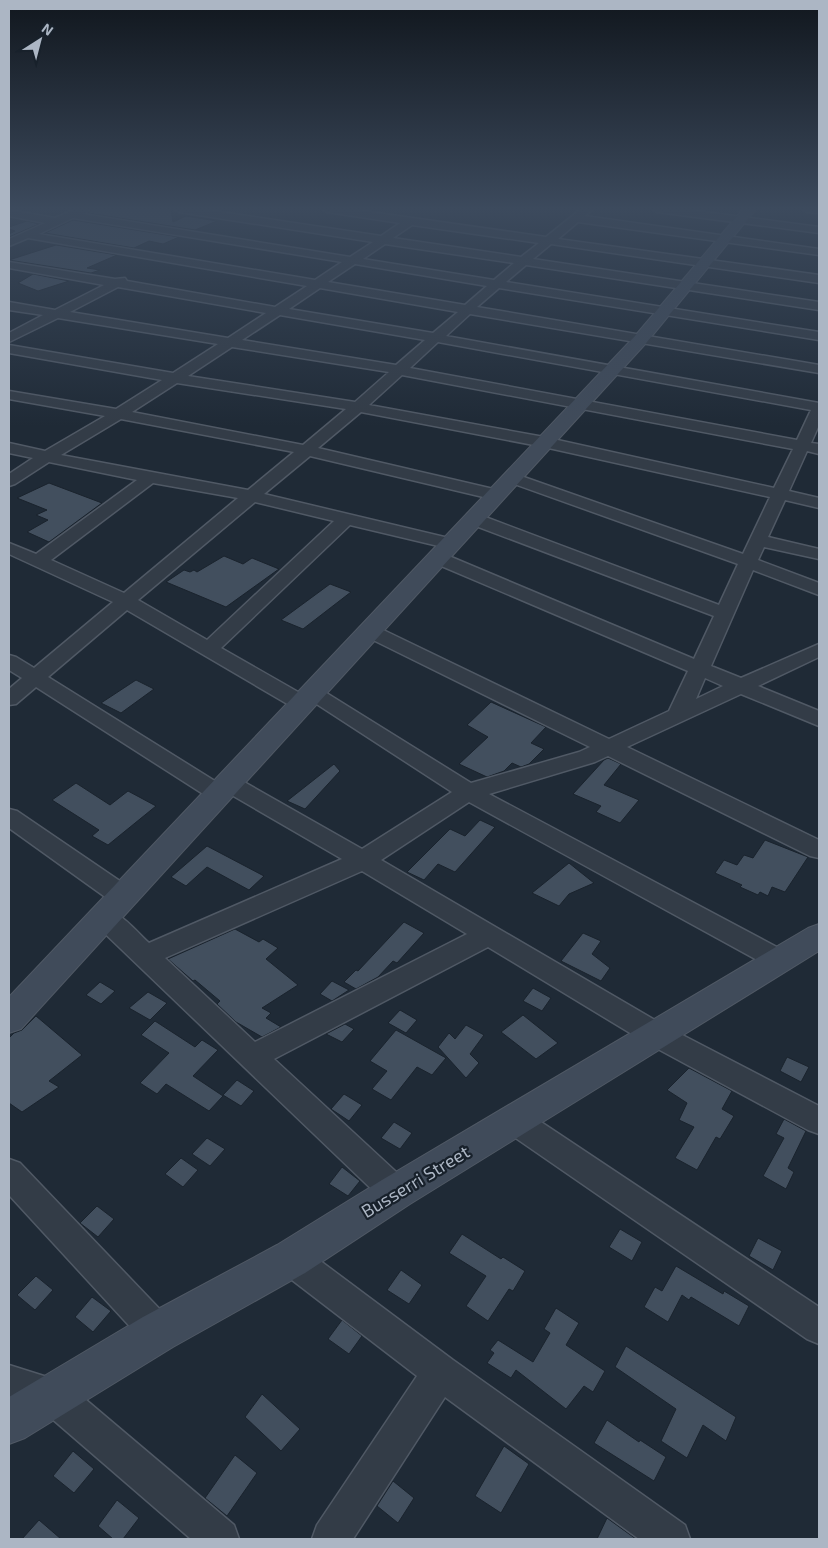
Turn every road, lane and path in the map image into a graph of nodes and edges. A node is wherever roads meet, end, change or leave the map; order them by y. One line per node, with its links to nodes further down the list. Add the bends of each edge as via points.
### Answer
1 (106, 281): 9 (street)
2 (121, 281): 9 (street)
3 (299, 281): 10 (street)
4 (319, 281): 10 (street)
5 (472, 281): 11 (street)
6 (499, 281): 11 (street)
7 (653, 281): 12 (street)
8 (690, 281): 12 (street)
9 (117, 283): 15 (street); 18 (street)
10 (315, 284): 15 (street); 16 (street)
11 (495, 285): 16 (street); 17 (street)
12 (686, 286): 14 (street); 17 (street)
13 (9, 306): 18 (street)
14 (819, 306)
15 (276, 310): 21 (street); 23 (street)
16 (466, 310): 21 (street); 22 (street)
17 (664, 311): 19 (street); 22 (street)
18 (56, 314): 20 (street); 23 (street)
19 (819, 336)
20 (9, 338)
21 (436, 338): 26 (street); 27 (street)
22 (641, 339): 25 (street); 27 (street)
23 (229, 342): 26 (street); 28 (street)
24 (9, 349): 28 (street)
25 (819, 369)
26 (399, 370): 30 (street); 31 (street)
27 (612, 370): 30 (street); 32 (street)
28 (175, 378): 31 (street); 33 (street)
29 (9, 395): 33 (street)
30 (580, 404): 34 (street); 35 (street)
31 (358, 407): 34 (street); 38 (street)
32 (819, 408): 35 (street)
33 (119, 414): 38 (street); 39 (street)
34 (544, 442): 41 (street); 44 (street)
35 (802, 446): 37 (street); 44 (street)
36 (9, 448): 39 (street)
37 (819, 449)
38 (306, 450): 43 (street); 45 (street)
39 (44, 456): 40 (street); 42 (street)
40 (151, 477): 45 (street); 53 (street)
41 (512, 478): 43 (street); 54 (street)
42 (9, 481)
43 (496, 495): 48 (street)
44 (779, 495): 46 (street); 49 (street)
45 (252, 496): 47 (street); 56 (street)
46 (819, 503)
47 (346, 519): 51 (street); 59 (street)
48 (474, 519): 51 (street); 57 (street)
49 (758, 540): 52 (street); 54 (street)
50 (9, 548): 53 (street)
51 (444, 551): 58 (street); 62 (street)
52 (819, 554)
53 (38, 561): 56 (street)
54 (748, 562): 55 (street); 57 (street)
55 (819, 589)
56 (126, 601): 59 (street); 63 (street)
57 (724, 613): 62 (street)
58 (370, 631): 66 (street); 69 (street)
59 (209, 650): 66 (street)
60 (819, 650): 64 (street)
61 (9, 662): 63 (street)
62 (699, 669): 64 (street); 67 (street)
63 (35, 677): 65 (street); 70 (street)
64 (743, 685): 67 (street); 68 (street)
65 (9, 699)
66 (308, 699): 70 (street); 71 (street)
67 (678, 715): 69 (street)
68 (819, 719)
69 (609, 747): 71 (street, via 587,757); 73 (street)
70 (224, 788): 74 (street); 75 (street)
71 (468, 792): 74 (street); 79 (street)
72 (9, 817): 75 (street)
73 (819, 850)
74 (363, 860): 76 (street); 78 (street)
75 (115, 908): 78 (street); 80 (street)
76 (489, 935): 81 (street); 82 (street)
77 (819, 936): 79 (street, Busserri Street)
78 (145, 956): 82 (street)
79 (779, 960): 81 (street, Busserri Street)
80 (9, 1019)
81 (655, 1034): 83 (street, Busserri Street); 84 (street)
82 (252, 1057): 86 (street)
83 (515, 1121): 86 (street, Busserri Street); 88 (street)
84 (819, 1121)
85 (9, 1174): 89 (street)
86 (396, 1192): 87 (street, Busserri Street)
87 (291, 1259): 89 (street, Busserri Street); 90 (street)
88 (819, 1327)
89 (158, 1332): 92 (street, Busserri Street)
90 (441, 1372): 95 (street); 96 (street)
91 (9, 1384): 92 (street)
92 (53, 1396): 93 (street, Busserri Street); 94 (street)
93 (9, 1422)
94 (220, 1539)
95 (331, 1539)
96 (671, 1539)

